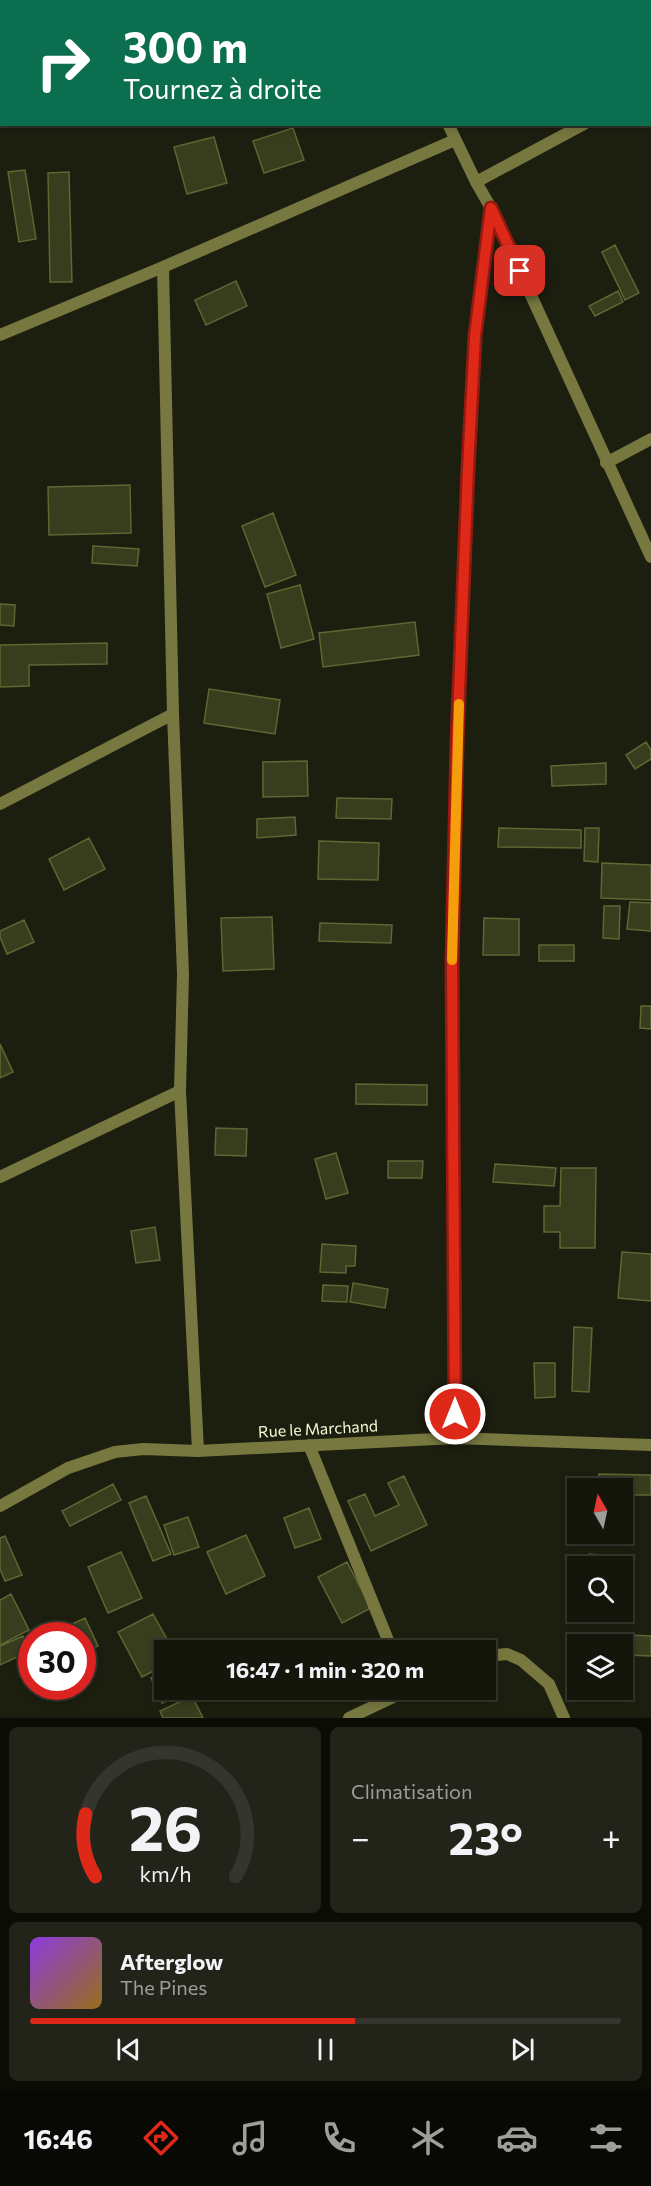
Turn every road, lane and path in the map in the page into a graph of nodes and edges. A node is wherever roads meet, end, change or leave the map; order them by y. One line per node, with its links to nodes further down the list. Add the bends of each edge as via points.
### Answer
1 (449, 126): 3 (street)
2 (580, 126): 4 (street)
3 (455, 140): 4 (street); 6 (street)
4 (476, 182): 5 (street)
5 (491, 208): 9 (street); 15 (street, via 475,336 457,742 452,962)
6 (163, 267): 7 (street); 11 (street)
7 (0, 335)
8 (651, 439): 9 (street)
9 (606, 463): 10 (street)
10 (651, 557)
11 (173, 714): 12 (street); 13 (street, via 183,974)
12 (0, 804)
13 (180, 1091): 14 (street); 18 (street)
14 (0, 1176)
15 (455, 1438): 16 (street, Rue le Marchand); 17 (street, Rue le Marchand)
16 (651, 1444)
17 (309, 1445): 18 (street, Rue le Marchand); 20 (street)
18 (198, 1451): 19 (street, Rue le Marchand, via 115,1452 68,1468)
19 (0, 1506)
20 (388, 1640)
21 (496, 1655): 24 (street, via 507,1654 521,1660 549,1684)
22 (386, 1700): 23 (street)
23 (349, 1718)
24 (564, 1718)

